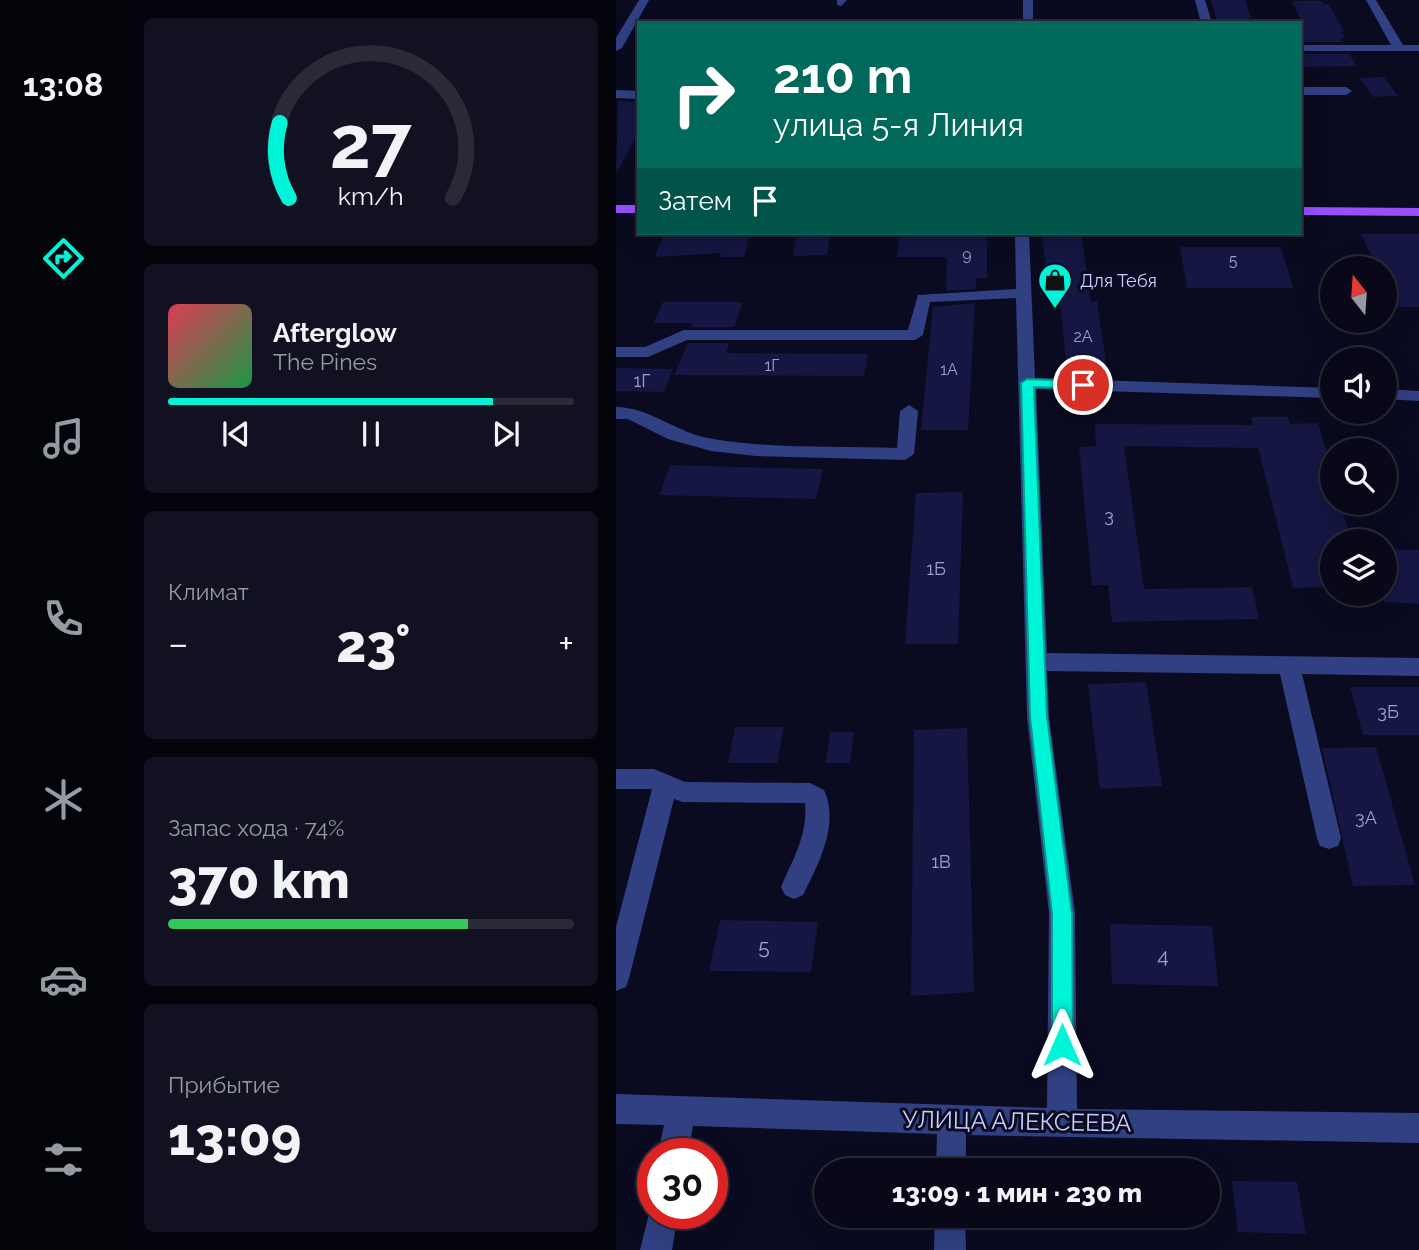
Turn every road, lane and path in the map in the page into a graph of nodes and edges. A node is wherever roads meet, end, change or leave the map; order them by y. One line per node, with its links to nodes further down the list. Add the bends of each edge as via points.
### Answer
1 (644, 0): 7 (street)
2 (1028, 0): 5 (street)
3 (1200, 0): 6 (street)
4 (1371, 0): 9 (street)
5 (1028, 21)
6 (1206, 21)
7 (619, 46)
8 (1302, 48): 9 (street)
9 (1399, 48): 10 (street)
10 (1419, 48)
11 (1302, 91): 12 (street)
12 (1346, 91)
13 (616, 94): 14 (street)
14 (637, 95)
15 (616, 209): 16 (main road)
16 (637, 209)
17 (1302, 211): 18 (main road)
18 (1419, 212)
19 (1022, 235): 20 (street)
20 (1024, 293): 21 (street, via 923,298 915,335 684,335 648,352); 22 (street)
21 (616, 352)
22 (1027, 383): 23 (street); 28 (street)
23 (1320, 393)
24 (1397, 395): 25 (street)
25 (1419, 396)
26 (909, 411): 27 (street, via 905,454 783,452 711,444 674,435 631,413)
27 (616, 413)
28 (1036, 662): 29 (street); 39 (street, via 1038,717 1062,914)
29 (1289, 664): 30 (street); 33 (street)
30 (1419, 667)
31 (616, 779): 32 (street)
32 (666, 783): 34 (street, via 683,792 810,793 816,797 815,839); 35 (street)
33 (1329, 838)
34 (794, 887)
35 (618, 962)
36 (616, 1109): 37 (street, УЛИЦА АЛЕКСЕЕВА)
37 (681, 1111): 38 (street, УЛИЦА АЛЕКСЕЕВА); 41 (street)
38 (952, 1120): 39 (street, УЛИЦА АЛЕКСЕЕВА); 42 (street)
39 (1062, 1123): 40 (street, УЛИЦА АЛЕКСЕЕВА)
40 (1419, 1128)
41 (676, 1138)
42 (951, 1158)
43 (950, 1228): 46 (street)
44 (660, 1229): 45 (street)
45 (656, 1250)
46 (950, 1250)

